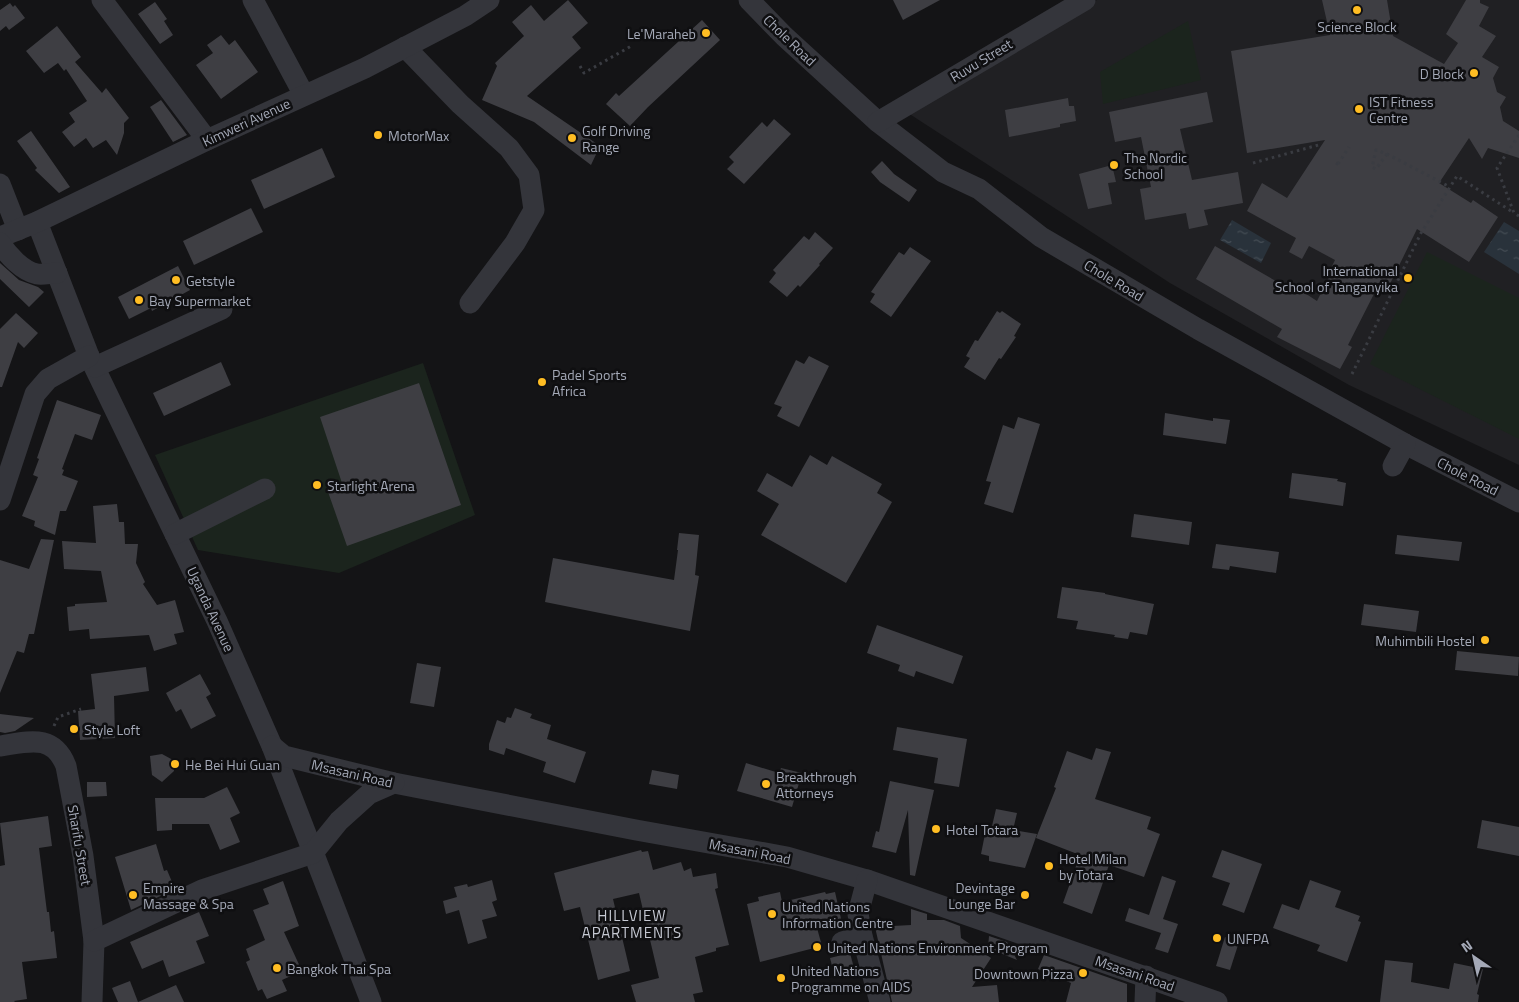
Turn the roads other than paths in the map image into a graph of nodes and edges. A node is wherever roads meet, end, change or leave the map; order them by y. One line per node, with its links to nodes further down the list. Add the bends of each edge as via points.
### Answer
1 (102, 0): 9 (street)
2 (253, 0): 7 (street)
3 (488, 0): 6 (street, Kimweri Avenue, via 465,16)
4 (749, 0): 8 (street, Chole Road)
5 (1085, 0): 8 (street, Ruvu Street)
6 (405, 47): 7 (street, Kimweri Avenue); 14 (street, via 460,104 509,148 529,175 534,210 515,243)
7 (304, 95): 9 (street, Kimweri Avenue)
8 (878, 122): 17 (street, Chole Road, via 943,172 979,189 1041,237)
9 (207, 140): 11 (street, Kimweri Avenue)
10 (0, 184): 11 (street, Uganda Avenue)
11 (18, 230): 13 (street, Uganda Avenue)
12 (0, 243): 13 (street, via 6,252 36,274)
13 (57, 273): 16 (street, Uganda Avenue)
14 (470, 303)
15 (222, 309): 16 (street)
16 (92, 361): 20 (street, via 48,379 35,394); 22 (street, Uganda Avenue)
17 (1405, 444): 18 (street); 21 (street, Chole Road)
18 (1393, 466)
19 (265, 489): 22 (street)
20 (0, 500)
21 (1519, 502)
22 (175, 534): 24 (street, Uganda Avenue)
23 (0, 746): 28 (street, Sharifu Street, via 36,741 46,743 59,752 66,766 83,856)
24 (272, 746): 25 (street, Msasani Road, via 284,756); 26 (street, Uganda Avenue)
25 (394, 783): 26 (street, via 370,794 339,821); 27 (street, Msasani Road, via 787,856)
26 (313, 853): 28 (street, via 202,890); 31 (street, Uganda Avenue)
27 (867, 880): 29 (street, Msasani Road); 32 (street, via 852,939)
28 (94, 941): 30 (street, Sharifu Street)
29 (1146, 976): 33 (street); 34 (street, Msasani Road)
30 (92, 1002)
31 (371, 1002)
32 (880, 1002)
33 (1146, 1002)
34 (1217, 1002)

